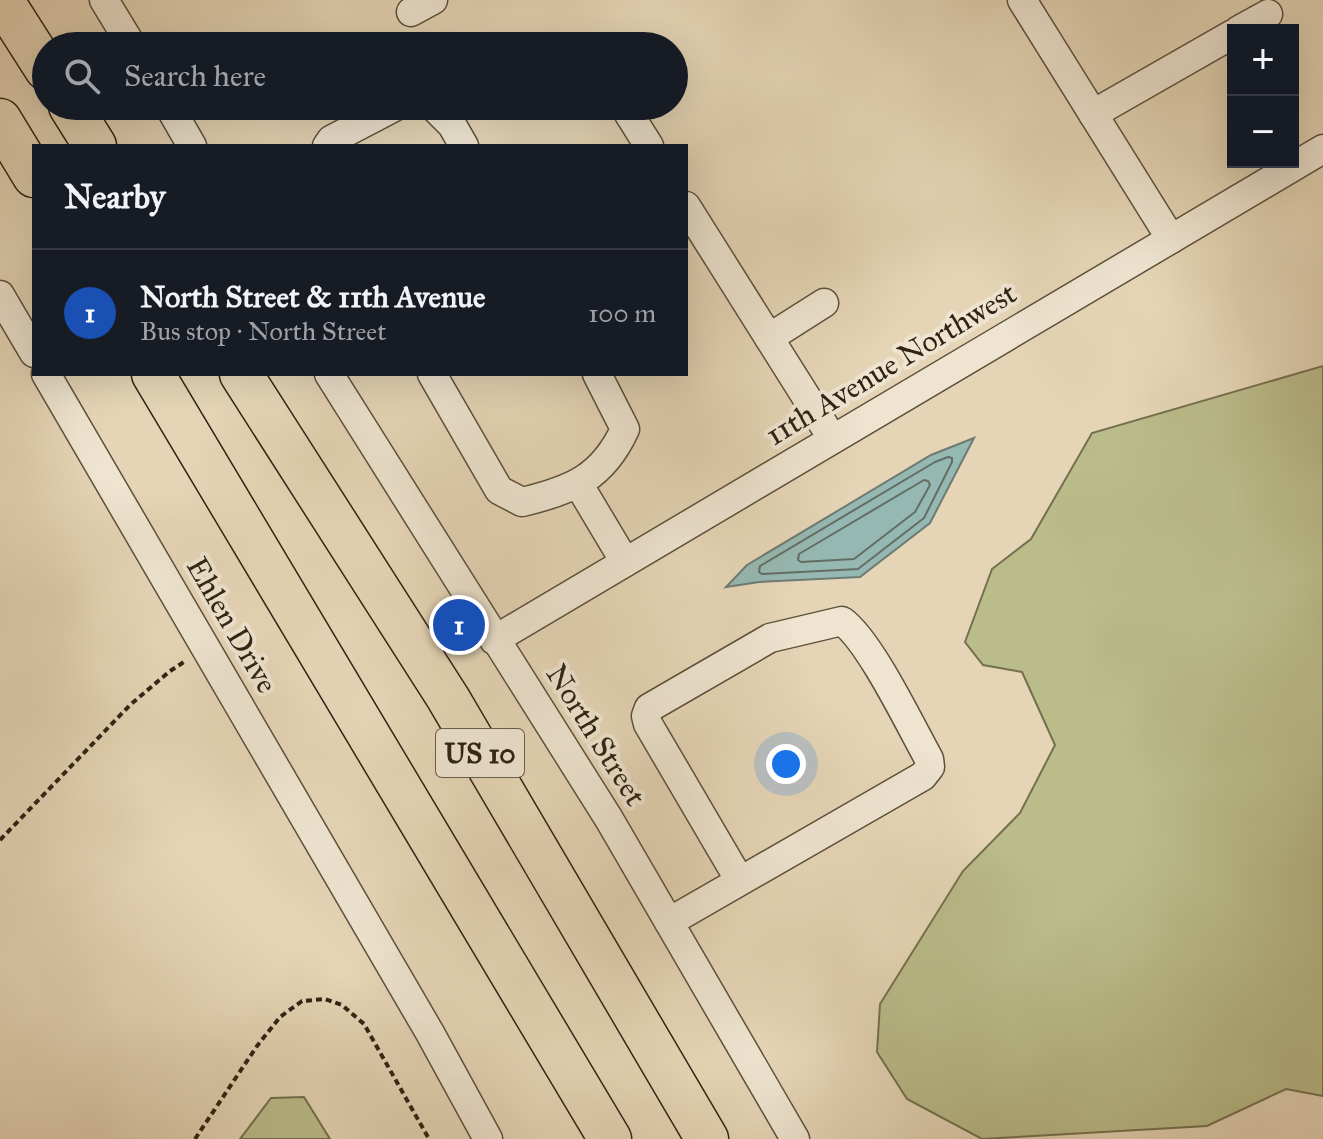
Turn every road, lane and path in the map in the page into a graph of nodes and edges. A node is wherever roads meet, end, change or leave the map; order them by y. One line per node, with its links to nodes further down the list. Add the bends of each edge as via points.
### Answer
1 (2, 0): 8 (highway)
2 (104, 0): 6 (street)
3 (1022, 0): 9 (street)
4 (1268, 14): 5 (street)
5 (1250, 24)
6 (123, 32)
7 (1227, 37): 9 (street)
8 (32, 47)
9 (1093, 114): 24 (street)
10 (0, 120): 22 (highway)
11 (79, 120): 16 (highway)
12 (177, 120): 17 (street)
13 (369, 120): 18 (street)
14 (447, 120): 19 (street)
15 (633, 120): 20 (street)
16 (94, 144)
17 (191, 144)
18 (328, 144)
19 (463, 144)
20 (648, 144)
21 (1323, 149): 24 (street, 11th Avenue Northwest)
22 (32, 173)
23 (688, 209): 27 (street)
24 (1171, 239): 35 (street, 11th Avenue Northwest)
25 (0, 295): 28 (street)
26 (824, 303): 27 (street)
27 (769, 338): 35 (street)
28 (32, 350)
29 (47, 376): 39 (street, Ehlen Drive)
30 (154, 376): 46 (highway, US 10)
31 (242, 376): 47 (highway, US 10, via 448,698)
32 (330, 376): 38 (street, North Street)
33 (433, 376): 36 (street, via 499,490 522,502)
34 (598, 376): 36 (street, via 625,429 613,455)
35 (832, 438): 37 (street, 11th Avenue Northwest)
36 (579, 485): 37 (street)
37 (625, 562): 38 (street, 11th Avenue Northwest)
38 (494, 640): 42 (street, North Street)
39 (206, 649): 40 (path, via 130,705); 45 (street, Ehlen Drive)
40 (0, 840)
41 (740, 881): 41 (street, via 923,776 930,767 871,657 842,621 770,638 649,708 648,724); 42 (street)
42 (669, 922): 48 (street, North Street)
43 (195, 1139): 44 (path, via 280,1017 302,1001 325,999 342,1005 364,1024)
44 (429, 1139)
45 (488, 1139)
46 (610, 1139)
47 (707, 1139)
48 (795, 1139)

